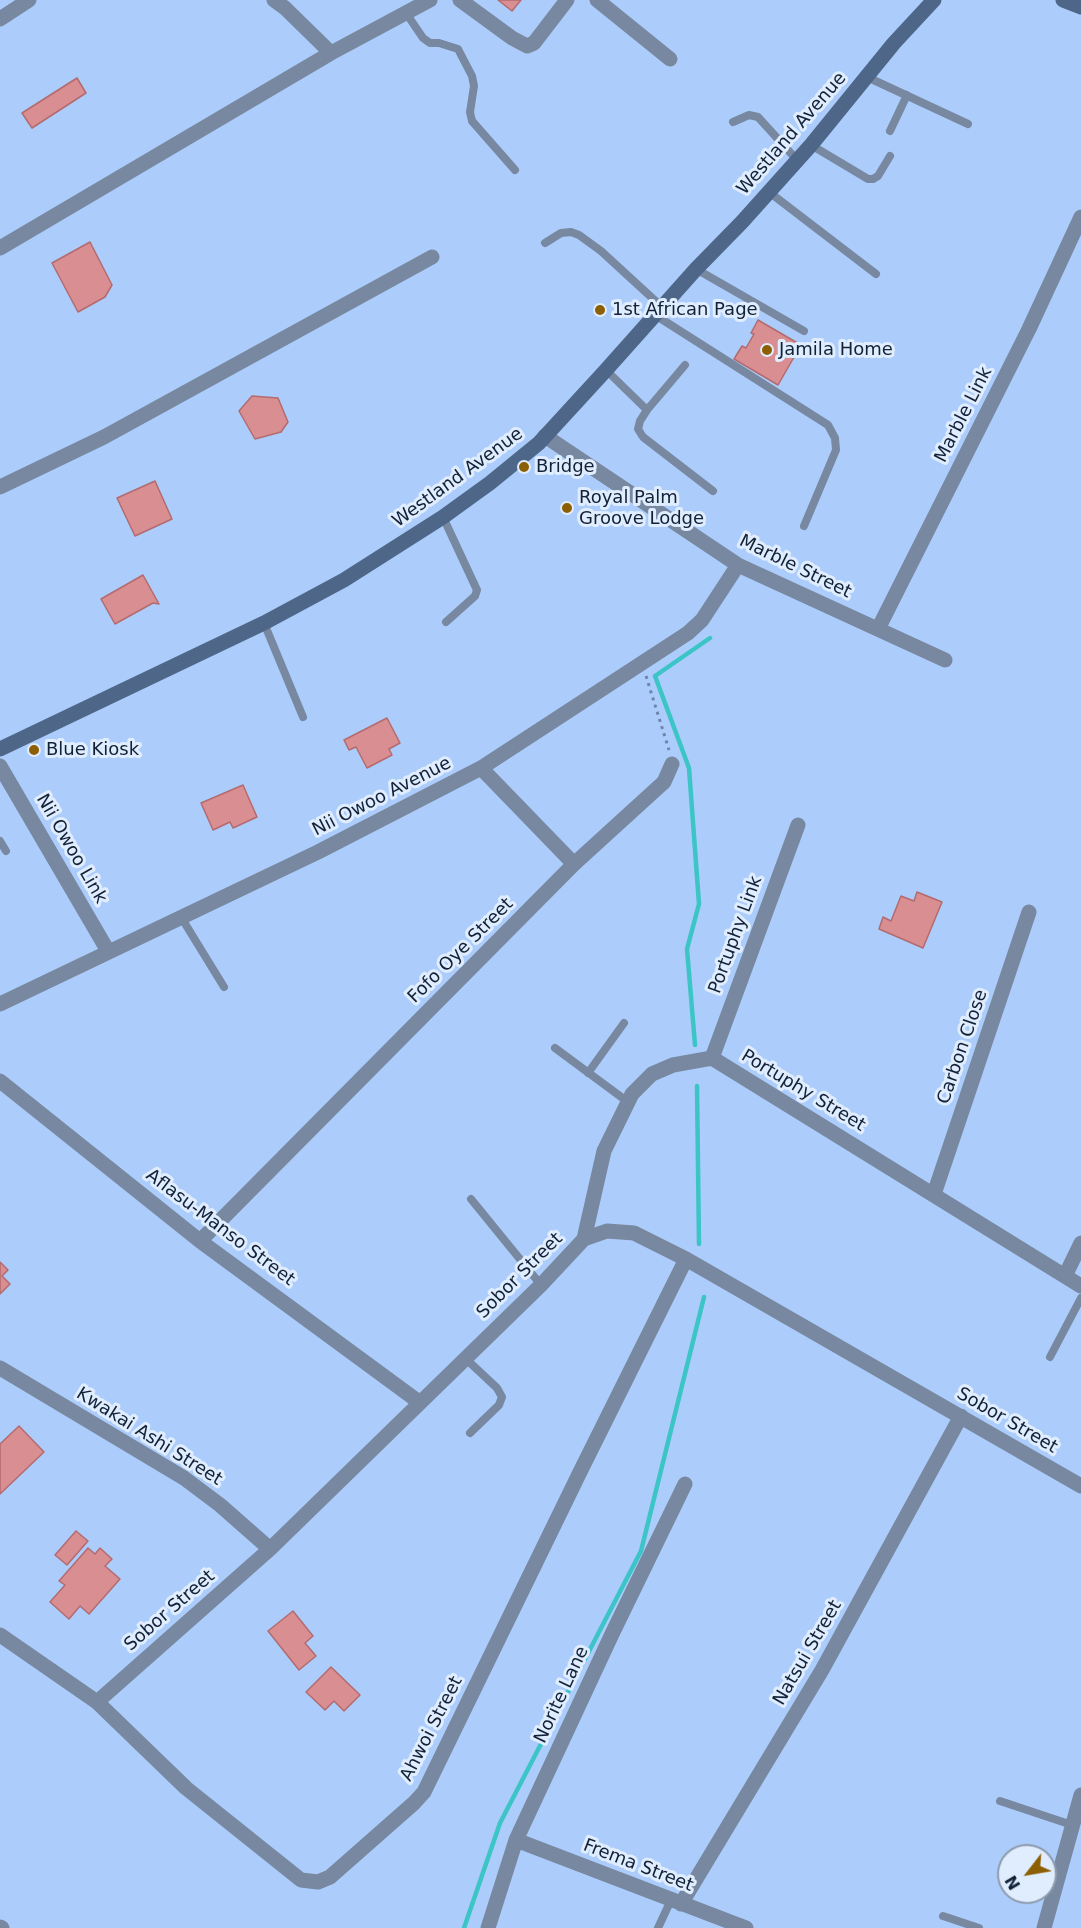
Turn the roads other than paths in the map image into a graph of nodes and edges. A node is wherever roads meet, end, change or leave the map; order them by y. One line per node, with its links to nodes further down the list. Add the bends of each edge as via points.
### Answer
1 (29, 0): 11 (street)
2 (274, 0): 12 (street)
3 (430, 0): 10 (street)
4 (460, 0): 5 (street, via 527,46 534,43)
5 (567, 0)
6 (597, 0): 13 (street)
7 (934, 0): 14 (street, Westland Avenue)
8 (1063, 0): 9 (street)
9 (1081, 7)
10 (406, 13): 12 (street); 22 (lane, via 430,43 458,49 474,86 472,121)
11 (0, 19)
12 (331, 53): 26 (street)
13 (670, 59)
14 (867, 76): 15 (lane); 19 (street, Westland Avenue)
15 (907, 95): 17 (lane); 18 (lane)
16 (733, 122): 21 (lane, via 749,115 758,117)
17 (968, 124)
18 (890, 131)
19 (811, 145): 20 (lane, via 868,179 878,176); 21 (street, Westland Avenue)
20 (890, 156)
21 (797, 160): 23 (street, Westland Avenue)
22 (515, 170)
23 (768, 192): 28 (street, Westland Avenue); 29 (lane)
24 (1081, 217): 43 (street, Marble Link)
25 (545, 243): 30 (lane, via 561,233 579,235 601,251)
26 (0, 248)
27 (432, 257): 36 (street, via 104,437)
28 (696, 269): 30 (street, Westland Avenue); 31 (lane)
29 (876, 274)
30 (658, 311): 33 (street, Westland Avenue); 39 (lane, via 828,425 836,450)
31 (804, 331)
32 (685, 365): 34 (lane)
33 (606, 370): 34 (lane); 35 (street, Westland Avenue)
34 (647, 410): 37 (lane, via 638,429 643,437)
35 (545, 436): 38 (street, Westland Avenue); 40 (street, Marble Street)
36 (0, 487)
37 (712, 491)
38 (443, 517): 41 (street, Westland Avenue, via 344,580); 42 (lane, via 477,590)
39 (804, 526)
40 (738, 565): 43 (street, Marble Street); 48 (street, Nii Owoo Avenue, via 702,620 688,633)
41 (264, 622): 45 (lane); 46 (street, Westland Avenue)
42 (446, 622)
43 (878, 629): 44 (street, Marble Street)
44 (945, 660)
45 (303, 717)
46 (0, 749)
47 (672, 764): 53 (street, Fofo Oye Street, via 664,782)
48 (481, 768): 53 (street); 55 (street, Nii Owoo Avenue)
49 (2, 773): 56 (street, Nii Owoo Link)
50 (798, 825): 61 (street, Portuphy Link)
51 (0, 841): 52 (lane)
52 (6, 851)
53 (574, 864): 68 (street, Fofo Oye Street)
54 (1029, 912): 65 (street, Carbon Close)
55 (181, 917): 56 (street, Nii Owoo Avenue); 57 (lane)
56 (108, 951): 58 (street, Nii Owoo Avenue)
57 (224, 987)
58 (0, 1004)
59 (624, 1023): 62 (lane)
60 (555, 1048): 62 (lane)
61 (712, 1058): 64 (street, Portuphy Street, via 673,1065 652,1074); 65 (street, Portuphy Street)
62 (588, 1073): 64 (lane)
63 (0, 1081): 68 (street, Aflasu-Manso Street)
64 (628, 1102): 67 (street, Portuphy Street, via 604,1151)
65 (934, 1194): 71 (street, Portuphy Street)
66 (471, 1199): 72 (lane)
67 (584, 1239): 70 (street, Sobor Street, via 607,1231 634,1233); 72 (street, Sobor Street)
68 (200, 1241): 78 (street, Aflasu-Manso Street)
69 (1081, 1243): 71 (street)
70 (686, 1259): 79 (street, Sobor Street); 85 (street, Ahwoi Street, via 424,1792 330,1877 318,1882 301,1880 186,1788)
71 (1065, 1276): 73 (street, Portuphy Street)
72 (542, 1285): 76 (street, Sobor Street)
73 (1081, 1286)
74 (1081, 1298): 75 (lane)
75 (1050, 1357)
76 (465, 1358): 78 (street, Sobor Street); 80 (lane, via 502,1397 499,1405)
77 (0, 1368): 83 (street, Kwakai Ashi Street, via 184,1478)
78 (419, 1402): 83 (street, Sobor Street)
79 (961, 1416): 82 (street, Sobor Street); 90 (street, Natsui Street, via 822,1670)
80 (470, 1433)
81 (685, 1484): 89 (street, Norite Lane)
82 (1081, 1486)
83 (270, 1549): 85 (street, Sobor Street)
84 (0, 1635): 85 (street, Ahwoi Street)
85 (97, 1702)
86 (1081, 1795): 88 (street)
87 (1000, 1801): 88 (lane)
88 (1077, 1826): 96 (street)
89 (516, 1840): 90 (street, Frema Street); 92 (street, Norite Lane)
90 (676, 1902): 93 (lane); 94 (street, Frema Street)
91 (943, 1917): 95 (lane)
92 (488, 1928)
93 (657, 1928)
94 (746, 1928)
95 (979, 1928)
96 (1044, 1928)

